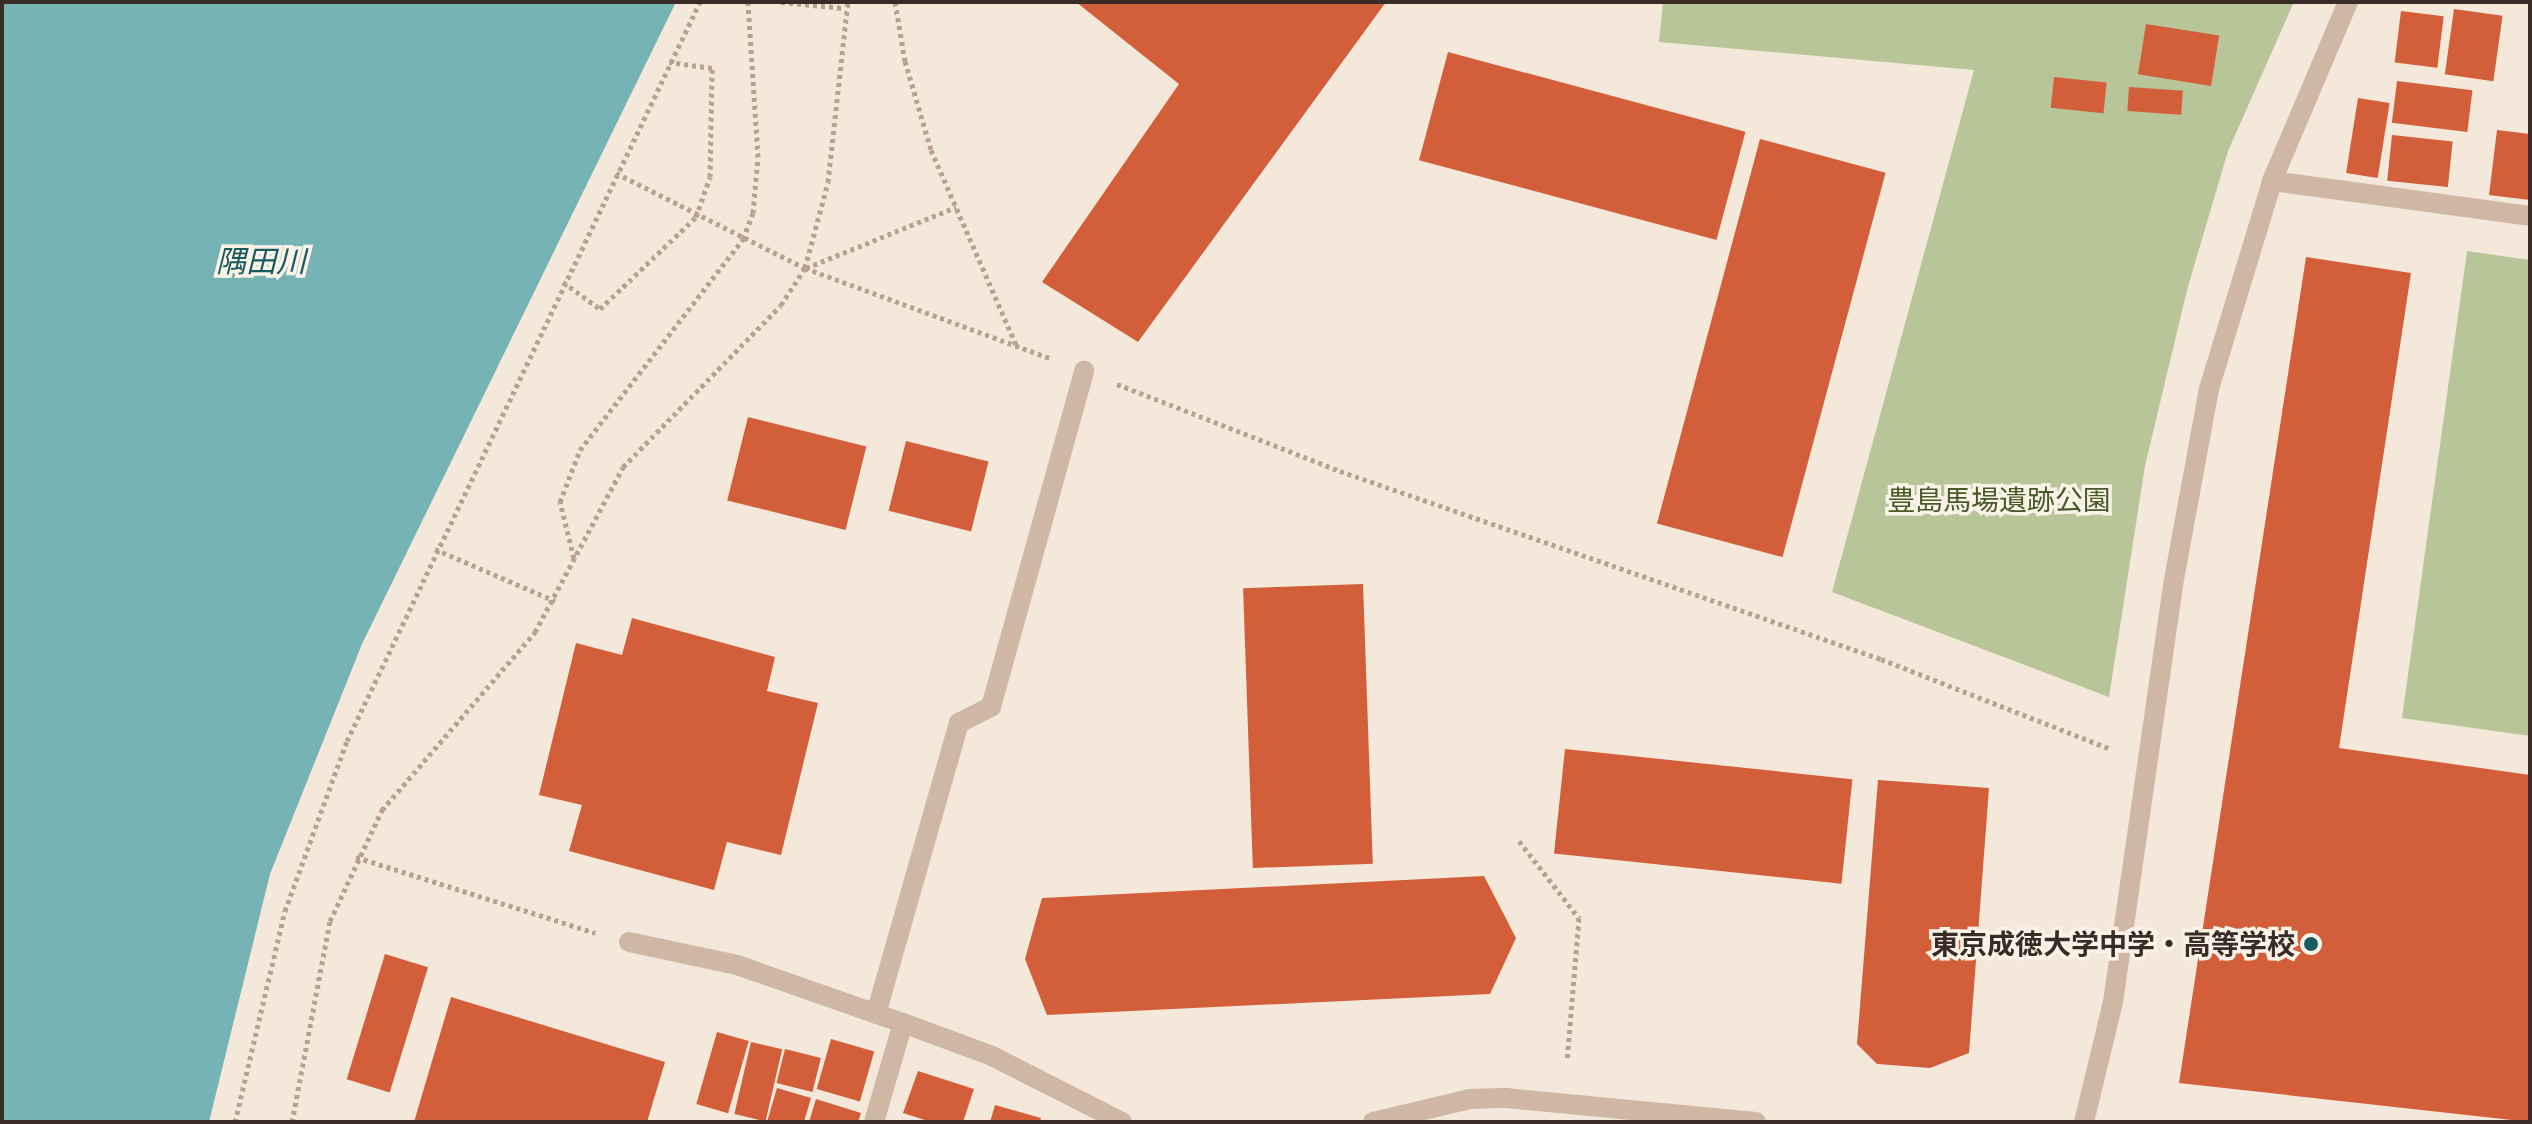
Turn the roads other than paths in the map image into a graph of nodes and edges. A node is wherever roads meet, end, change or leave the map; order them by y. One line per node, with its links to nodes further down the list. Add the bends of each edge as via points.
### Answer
1 (2348, 2): 2 (street)
2 (2272, 181): 3 (street); 12 (street, via 2224,331 2196,448 2113,1002)
3 (2530, 216)
4 (1084, 371): 6 (street, via 991,707 959,723)
5 (629, 942): 6 (street, via 737,965)
6 (876, 1014): 7 (street)
7 (903, 1023): 8 (street); 9 (street, via 992,1056)
8 (874, 1122)
9 (1122, 1122)
10 (1373, 1122): 11 (street, via 1470,1099 1506,1098)
11 (1756, 1122)
12 (2084, 1122)

